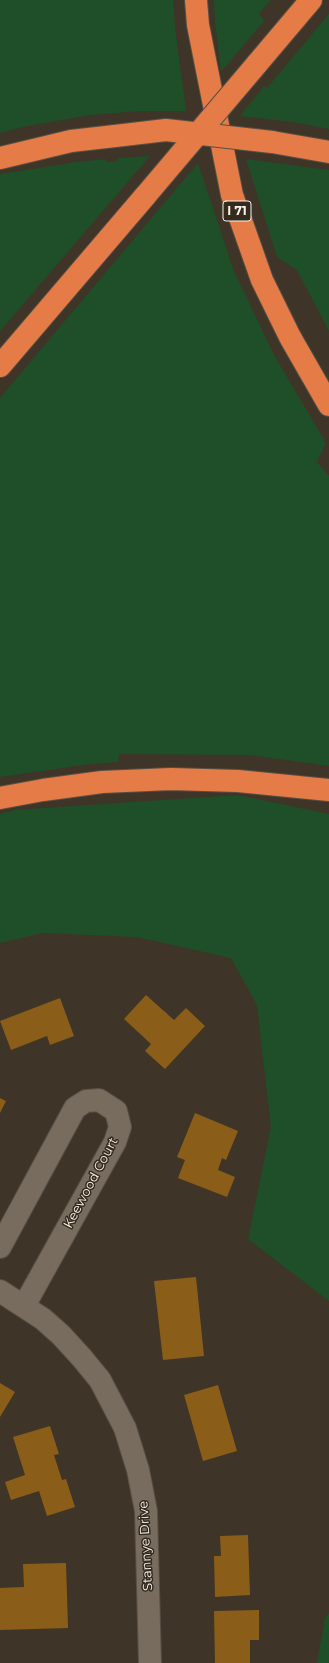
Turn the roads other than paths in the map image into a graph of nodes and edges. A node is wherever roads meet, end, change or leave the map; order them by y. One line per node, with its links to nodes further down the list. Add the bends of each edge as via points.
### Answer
1 (196, 0): 6 (highway, I 71, via 198,25 232,195 262,280 290,337)
2 (311, 0): 5 (highway, bridge)
3 (329, 152): 4 (highway, bridge, via 272,142 166,130 71,141)
4 (0, 158)
5 (0, 366)
6 (329, 405)
7 (329, 790): 8 (highway, via 238,781 171,779 102,782)
8 (0, 798)
9 (0, 1247): 11 (street, Keewood Court, via 76,1108 86,1101 99,1100 116,1110 120,1127 114,1142)
10 (0, 1291): 11 (street, Stannye Drive)
11 (24, 1306): 12 (street, Stannye Drive, via 61,1334 82,1358 100,1380 125,1428 138,1470 146,1511)
12 (150, 1663)

